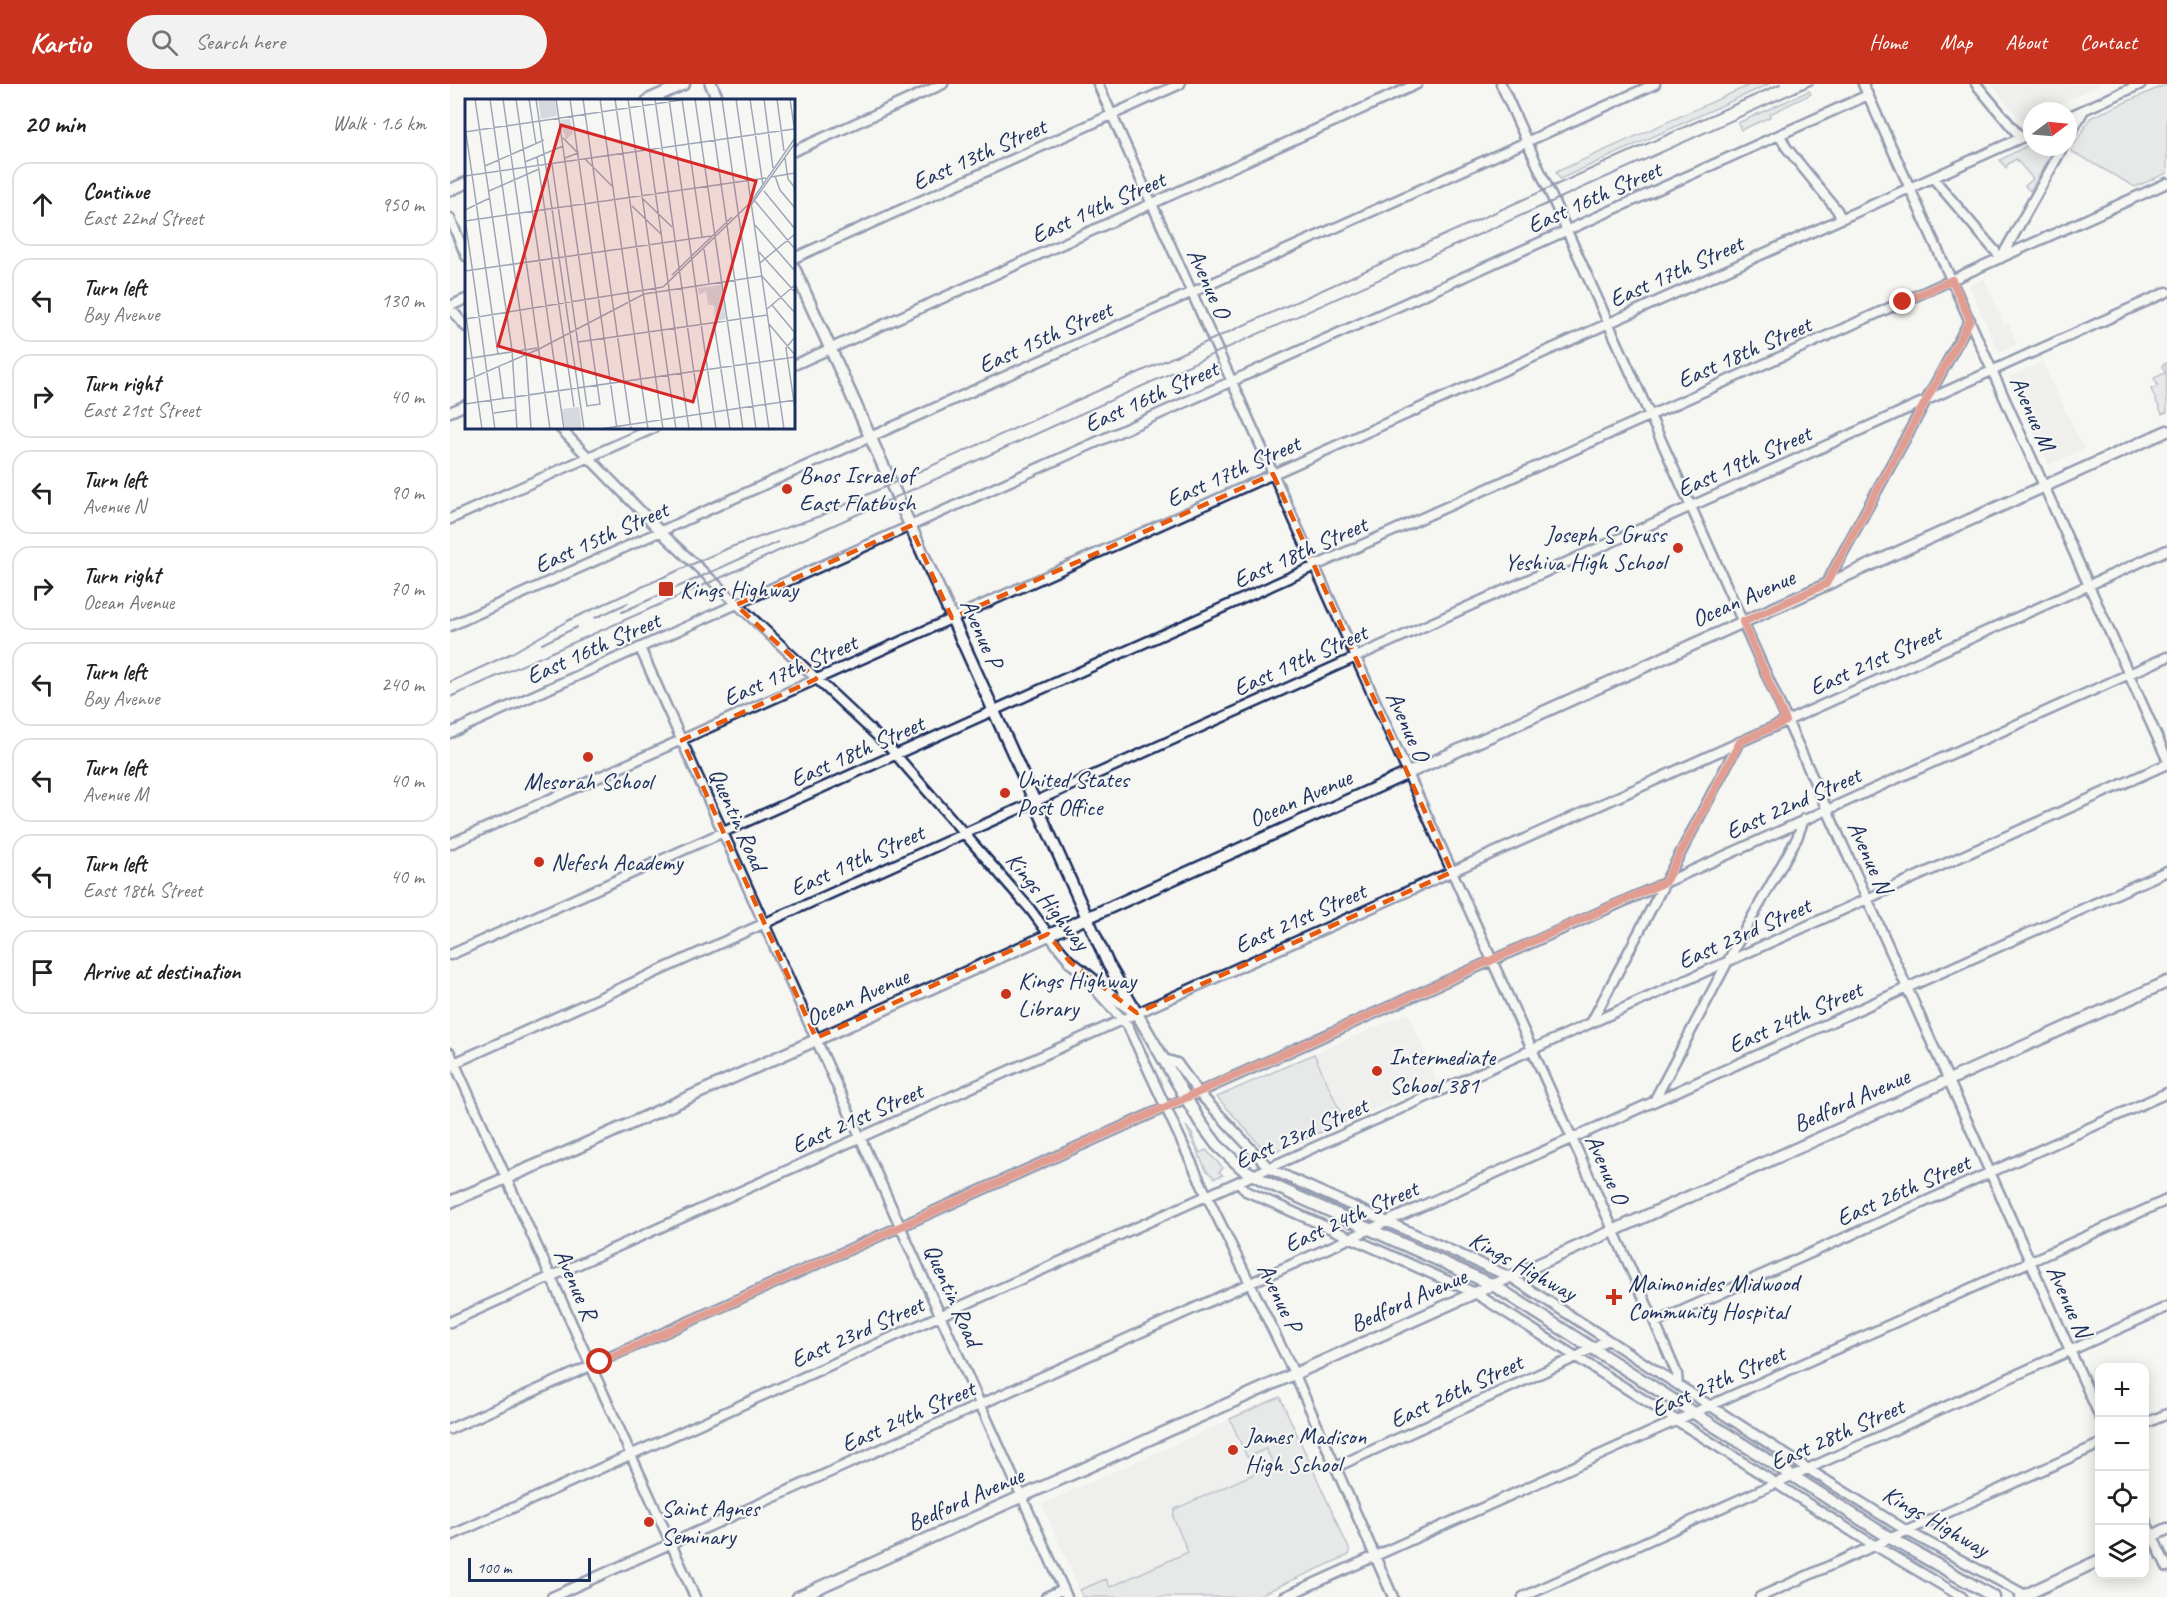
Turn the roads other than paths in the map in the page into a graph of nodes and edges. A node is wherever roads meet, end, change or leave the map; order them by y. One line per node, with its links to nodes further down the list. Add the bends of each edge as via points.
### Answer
1 (684, 84): 13 (main road)
2 (711, 84): 14 (main road)
3 (943, 84): 22 (street)
4 (1098, 84): 17 (street, Avenue O)
5 (1180, 84): 17 (street, East 13th Street)
6 (1417, 84): 29 (street, East 14th Street)
7 (1501, 84): 21 (street, Avenue N)
8 (1655, 84): 21 (street, East 15th Street)
9 (1863, 84): 12 (street, Avenue M)
10 (1976, 84): 20 (street)
11 (2141, 84): 15 (street)
12 (1868, 95): 19 (street, East 16th Street); 27 (street, Avenue M)
13 (650, 99)
14 (718, 99)
15 (2084, 110): 16 (street); 18 (street)
16 (2077, 113)
17 (1112, 115): 29 (street, Avenue O); 34 (street, East 13th Street)
18 (2077, 122)
19 (1780, 135): 31 (street); 32 (street, East 16th Street)
20 (2021, 138): 24 (street, East 17th Street)
21 (1527, 142): 32 (street, Avenue N); 38 (street, East 15th Street)
22 (795, 151)
23 (2058, 156): 35 (street)
24 (1933, 177): 27 (street, East 17th Street); 35 (street)
25 (465, 183): 28 (main road)
26 (2167, 183): 35 (street, East 18th Street)
27 (1910, 188): 31 (street, East 17th Street); 37 (street, Avenue M)
28 (450, 190)
29 (1152, 204): 38 (street, Avenue O); 45 (street, East 14th Street)
30 (450, 218): 33 (street)
31 (1841, 218): 43 (street, East 17th Street)
32 (1568, 231): 43 (street, Avenue N); 48 (street, East 16th Street)
33 (465, 254)
34 (795, 258)
35 (2001, 258): 37 (street, East 18th Street)
36 (795, 270): 45 (main road, Avenue P)
37 (1952, 280): 42 (street, Avenue M); 52 (street, East 18th Street)
38 (1192, 292): 48 (street, Avenue O); 56 (street, East 15th Street)
39 (2167, 292): 47 (street, East 19th Street)
40 (465, 300): 41 (street)
41 (450, 307): 44 (street)
42 (1970, 320): 47 (street, Avenue M); 49 (street)
43 (1608, 323): 52 (street, Avenue N); 58 (street, East 17th Street)
44 (465, 326)
45 (830, 349): 46 (street, East 14th Street); 56 (main road, Avenue P)
46 (795, 365)
47 (1992, 371): 49 (street, East 19th Street); 59 (street, Avenue M)
48 (1232, 382): 58 (street, Avenue O); 62 (street, East 16th Street)
49 (1925, 401): 60 (street, East 19th Street); 66 (street)
50 (465, 405): 51 (street)
51 (450, 412)
52 (1650, 416): 60 (street, Avenue N); 65 (street, East 18th Street)
53 (561, 429): 57 (street, Kings Highway)
54 (652, 429): 57 (street)
55 (2167, 431): 59 (main road, Ocean Avenue)
56 (870, 437): 62 (main road, Avenue P); 63 (street, East 15th Street)
57 (588, 457): 61 (street); 63 (street, Kings Highway)
58 (1273, 474): 65 (street, Avenue O); 69 (street, East 17th Street)
59 (2044, 486): 66 (main road, Ocean Avenue); 67 (street, Avenue M)
60 (1690, 507): 70 (street, Avenue N); 73 (street, East 19th Street)
61 (450, 519)
62 (910, 526): 68 (street, East 16th Street); 69 (main road, Avenue P)
63 (661, 531): 68 (street, Kings Highway); 71 (street, East 15th Street)
64 (2167, 550): 67 (street, East 21st Street)
65 (1315, 567): 73 (street, Avenue O); 77 (street, East 18th Street)
66 (1826, 584): 70 (main road, Ocean Avenue)
67 (2089, 585): 75 (street, Avenue M); 78 (street, East 21st Street)
68 (736, 604): 72 (street, East 16th Street); 76 (street, Kings Highway)
69 (952, 619): 76 (street, East 17th Street); 77 (main road, Avenue P)
70 (1743, 622): 78 (street, Avenue N); 85 (main road, Ocean Avenue)
71 (450, 626)
72 (640, 648): 79 (street, East 16th Street); 80 (street, Quentin Road)
73 (1356, 657): 85 (street, Avenue O); 86 (street, East 19th Street)
74 (2167, 657): 75 (street, East 22nd Street)
75 (2129, 674): 83 (street, Avenue M); 87 (street, East 22nd Street)
76 (816, 680): 80 (street, East 17th Street); 82 (street, Kings Highway)
77 (994, 711): 82 (street, East 18th Street); 86 (main road, Avenue P)
78 (1786, 721): 81 (street, East 21st Street); 87 (street, Avenue N)
79 (450, 733)
80 (681, 740): 89 (street, Quentin Road); 91 (street, East 17th Street)
81 (1740, 742): 93 (street, East 21st Street); 94 (street)
82 (896, 755): 89 (street, East 18th Street); 90 (street, Kings Highway)
83 (2167, 759)
84 (2167, 764): 95 (street, East 23rd Street)
85 (1407, 772): 93 (street, Avenue O); 96 (main road, Ocean Avenue)
86 (1035, 802): 90 (street, East 19th Street); 96 (main road, Avenue P)
87 (1827, 810): 88 (street, East 22nd Street); 95 (street, Avenue N)
88 (1804, 819): 94 (street, East 22nd Street); 100 (street)
89 (723, 833): 97 (street, Quentin Road); 99 (street, East 18th Street)
90 (965, 833): 97 (street, East 19th Street); 98 (street, Kings Highway)
91 (450, 844)
92 (2167, 871): 104 (street, East 24th Street)
93 (1452, 872): 101 (street, Avenue O); 105 (street, East 21st Street)
94 (1665, 882): 101 (street, East 22nd Street); 107 (street)
95 (1867, 899): 100 (street, East 23rd Street); 104 (street, Avenue N)
96 (1087, 916): 98 (main road, Ocean Avenue); 105 (main road, Avenue P, via 1108,964)
97 (764, 923): 108 (street, Quentin Road); 112 (street, East 19th Street)
98 (1048, 934): 102 (street, Kings Highway); 108 (main road, Ocean Avenue)
99 (450, 956)
100 (1728, 960): 107 (street, East 23rd Street); 117 (street)
101 (1492, 961): 109 (street, Avenue O); 114 (street, East 22nd Street)
102 (1070, 962): 105 (main road); 106 (street, Kings Highway)
103 (2167, 982): 113 (main road, Bedford Avenue)
104 (1907, 988): 113 (street, Avenue N); 117 (street, East 24th Street)
105 (1137, 1013): 106 (street, East 21st Street); 111 (main road, Kings Highway)
106 (1123, 1019): 118 (street, Avenue P); 119 (street, East 21st Street)
107 (1591, 1023): 109 (street, East 23rd Street)
108 (816, 1038): 119 (street, Quentin Road); 124 (main road, Ocean Avenue)
109 (1532, 1049): 120 (street, Avenue O); 121 (street, East 23rd Street)
110 (450, 1053): 112 (street, Avenue R)
111 (1164, 1059): 114 (street, Kings Highway, via 1177,1063); 116 (main road, Kings Highway)
112 (452, 1064): 124 (street, Avenue R)
113 (1948, 1080): 122 (street, Avenue N); 132 (main road, Bedford Avenue)
114 (1198, 1092): 116 (street, East 22nd Street); 121 (street, Kings Highway)
115 (2167, 1093): 122 (street, East 26th Street)
116 (1186, 1098): 118 (street, East 22nd Street); 123 (main road, Kings Highway, via 1217,1145)
117 (1654, 1102): 120 (street, East 24th Street)
118 (1165, 1107): 126 (street, Avenue P); 130 (street, East 22nd Street)
119 (860, 1137): 130 (street, Quentin Road); 135 (street, East 21st Street)
120 (1572, 1139): 129 (street, East 24th Street); 132 (street, Avenue O)
121 (1270, 1169): 123 (street, East 23rd Street); 129 (street, Kings Highway)
122 (1990, 1173): 134 (street, Avenue N); 143 (street, East 26th Street)
123 (1255, 1175): 125 (street, East 23rd Street); 131 (main road, Kings Highway)
124 (506, 1178): 128 (main road, Ocean Avenue); 135 (street, Avenue R)
125 (1239, 1182): 126 (street, East 23rd Street); 133 (street, Kings Highway, via 1246,1191)
126 (1207, 1196): 137 (street, Avenue P); 141 (street, East 23rd Street)
127 (2167, 1200): 134 (street, East 27th Street)
128 (450, 1203)
129 (1387, 1221): 131 (street, East 24th Street); 136 (street, Kings Highway)
130 (901, 1227): 141 (street, Quentin Road); 148 (street, East 22nd Street)
131 (1370, 1229): 133 (street, East 24th Street); 138 (main road, Kings Highway)
132 (1613, 1231): 136 (main road, Bedford Avenue); 143 (street, Avenue O)
133 (1350, 1238): 137 (street, East 24th Street); 139 (street, Kings Highway)
134 (2030, 1262): 146 (street, Avenue N); 152 (street, East 27th Street)
135 (551, 1277): 142 (street, East 21st Street); 148 (street, Avenue R)
136 (1512, 1278): 138 (main road, Bedford Avenue); 144 (street, Kings Highway)
137 (1250, 1283): 149 (street, Avenue P); 151 (street, East 24th Street)
138 (1493, 1285): 139 (main road, Bedford Avenue); 145 (main road, Kings Highway)
139 (1474, 1293): 147 (street, Kings Highway); 149 (main road, Bedford Avenue)
140 (2167, 1307): 146 (street, East 28th Street)
141 (940, 1316): 151 (street, Quentin Road); 160 (street, East 23rd Street)
142 (450, 1322)
143 (1655, 1323): 150 (street, Avenue O)
144 (1607, 1340): 145 (street, East 26th Street); 150 (street, Kings Highway)
145 (1592, 1348): 147 (street, East 26th Street); 154 (main road, Kings Highway)
146 (2070, 1351): 153 (street, Avenue N); 162 (street, East 28th Street)
147 (1576, 1358): 156 (street, Kings Highway); 161 (street, East 26th Street)
148 (591, 1366): 158 (street, East 22nd Street); 160 (street, Avenue R)
149 (1295, 1375): 161 (street, Avenue P); 165 (main road, Bedford Avenue)
150 (1678, 1385): 152 (street, Kings Highway)
151 (980, 1405): 165 (street, Quentin Road); 171 (street, East 24th Street)
152 (1710, 1406): 154 (street, East 27th Street); 162 (street, Kings Highway)
153 (2095, 1406)
154 (1694, 1412): 156 (street, East 27th Street); 163 (main road, Kings Highway)
155 (2167, 1414): 157 (street)
156 (1676, 1420): 164 (street, Kings Highway); 173 (street, East 27th Street)
157 (2149, 1422)
158 (450, 1429)
159 (2095, 1446): 167 (street)
160 (631, 1455): 168 (street, East 23rd Street); 171 (street, Avenue R)
161 (1336, 1467): 173 (street, Avenue P)
162 (1808, 1470): 163 (street, East 28th Street); 167 (street, Kings Highway)
163 (1792, 1476): 164 (street, East 28th Street); 169 (main road, Kings Highway)
164 (1776, 1483): 172 (street, Kings Highway); 184 (street, East 28th Street)
165 (1022, 1497): 176 (street, Quentin Road); 180 (main road, Bedford Avenue)
166 (2167, 1529): 170 (main road)
167 (1907, 1531): 169 (street); 177 (street, Kings Highway)
168 (450, 1536)
169 (1890, 1538): 172 (street); 187 (main road, Kings Highway)
170 (2149, 1538): 175 (street)
171 (671, 1543): 178 (street, East 24th Street); 179 (street, Avenue R)
172 (1875, 1545): 185 (street); 186 (street, Kings Highway)
173 (1375, 1556): 182 (street, East 27th Street); 183 (street, Avenue P)
174 (2095, 1562): 177 (main road)
175 (2167, 1567)
176 (1065, 1593): 181 (street)
177 (2025, 1596)
178 (552, 1597)
179 (695, 1597)
180 (798, 1597)
181 (1046, 1597)
182 (1284, 1597)
183 (1393, 1597)
184 (1523, 1597)
185 (1760, 1597)
186 (1962, 1597)
187 (1994, 1597)

